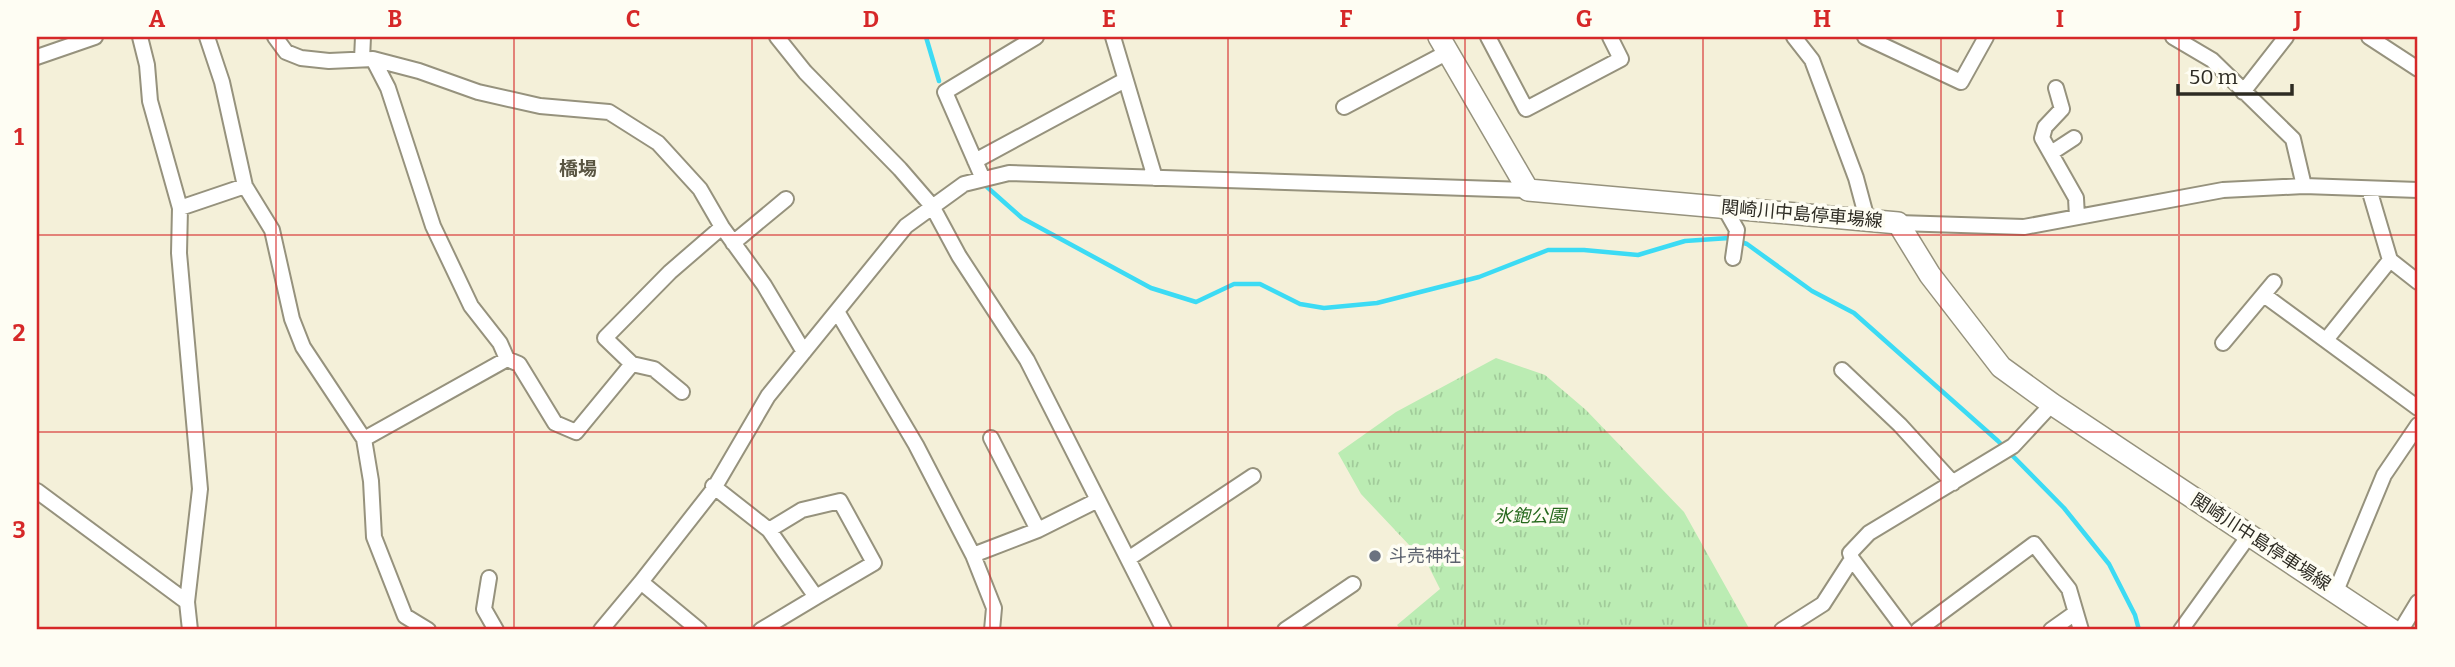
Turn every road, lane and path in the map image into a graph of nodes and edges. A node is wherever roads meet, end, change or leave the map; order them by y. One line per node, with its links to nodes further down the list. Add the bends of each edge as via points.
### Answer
1 (95, 37): 18 (street)
2 (140, 37): 38 (street, via 150,101)
3 (207, 37): 30 (street)
4 (275, 37): 19 (street, via 286,52 301,58)
5 (363, 37): 19 (street)
6 (777, 37): 36 (street)
7 (1036, 37): 27 (street, via 945,92)
8 (1113, 37): 21 (street)
9 (1488, 37): 10 (street, via 1526,109 1621,59)
10 (1610, 37)
11 (1794, 37): 40 (street, via 1812,60)
12 (1865, 37): 13 (street, via 1961,82)
13 (1986, 37)
14 (2173, 37): 23 (street, via 2212,60)
15 (2286, 37): 23 (street)
16 (2369, 37): 20 (street)
17 (1447, 43): 24 (street); 33 (main road)
18 (37, 57)
19 (368, 59): 42 (street, via 540,106 609,112 657,143 700,189); 53 (street, via 388,88 433,226 471,306)
20 (2418, 69)
21 (1125, 80): 27 (street); 28 (street)
22 (2056, 88): 26 (street, via 2068,106 2045,127 2042,138)
23 (2243, 92): 31 (street, via 2293,139)
24 (1343, 107)
25 (2074, 138): 26 (street)
26 (2051, 153): 39 (street, via 2076,198)
27 (975, 161): 29 (street)
28 (1155, 178): 29 (street, via 1010,173); 33 (street)
29 (983, 179): 36 (street, via 964,184)
30 (245, 186): 38 (street); 61 (street, via 272,230 303,347)
31 (2304, 186): 32 (street); 39 (street, via 2223,190)
32 (2370, 188): 34 (street); 45 (street)
33 (1528, 190): 37 (main road, 関崎川中島停車場線)
34 (2418, 190)
35 (786, 199): 43 (street)
36 (932, 206): 49 (street, via 906,226); 66 (street, via 1027,360)
37 (1724, 206): 40 (main road, 関崎川中島停車場線); 44 (street, via 1737,230)
38 (180, 208): 78 (street, via 179,253 200,489)
39 (2077, 217): 41 (street, via 2024,227)
40 (1867, 219): 41 (main road, 関崎川中島停車場線)
41 (1898, 223): 57 (main road, 関崎川中島停車場線, via 1930,275 2001,367)
42 (722, 227): 43 (street); 54 (street, via 605,338)
43 (733, 243): 52 (street)
44 (1735, 252)
45 (2390, 260): 47 (street); 50 (street)
46 (2274, 282): 48 (street)
47 (2418, 282)
48 (2264, 295): 50 (street); 51 (street)
49 (838, 313): 52 (street); 70 (street, via 916,445)
50 (2326, 340): 58 (street)
51 (2223, 343)
52 (804, 352): 64 (street, via 768,396)
53 (507, 359): 54 (street, via 519,364 555,423 576,432); 61 (street)
54 (632, 364): 56 (street, via 654,369)
55 (1842, 370): 63 (street)
56 (682, 393)
57 (2052, 404): 63 (street, via 2013,446); 69 (main road, 関崎川中島停車場線)
58 (2418, 408)
59 (2418, 425): 76 (street, via 2384,475)
60 (991, 438): 68 (street)
61 (364, 439): 82 (street, via 374,537 405,616)
62 (1253, 476): 71 (street)
63 (1953, 483): 72 (street, via 1869,533 1850,553)
64 (713, 486): 67 (street); 74 (street)
65 (37, 492): 78 (street)
66 (1098, 500): 68 (street); 71 (street)
67 (769, 530): 77 (street); 77 (street, via 802,510 840,501 874,562)
68 (1038, 530): 70 (street)
69 (2250, 534): 76 (main road, 関崎川中島停車場線); 95 (street)
70 (973, 555): 87 (street, via 994,608)
71 (1128, 559): 88 (street)
72 (1852, 559): 90 (street, via 1823,604); 91 (street)
73 (489, 578): 83 (street, via 484,609)
74 (642, 582): 84 (street); 85 (street)
75 (1353, 584): 89 (street)
76 (2336, 591): 96 (main road, 関崎川中島停車場線)
77 (816, 597): 86 (street)
78 (187, 601): 81 (street)
79 (2418, 602): 97 (street)
80 (2075, 613): 92 (street, via 2069,589 2034,544); 93 (street); 94 (street)
81 (190, 630)
82 (428, 630)
83 (496, 630)
84 (601, 630)
85 (699, 630)
86 (761, 630)
87 (992, 630)
88 (1164, 630)
89 (1285, 630)
90 (1782, 630)
91 (1905, 630)
92 (1918, 630)
93 (2051, 630)
94 (2081, 630)
95 (2181, 630)
96 (2392, 630)
97 (2401, 630)

